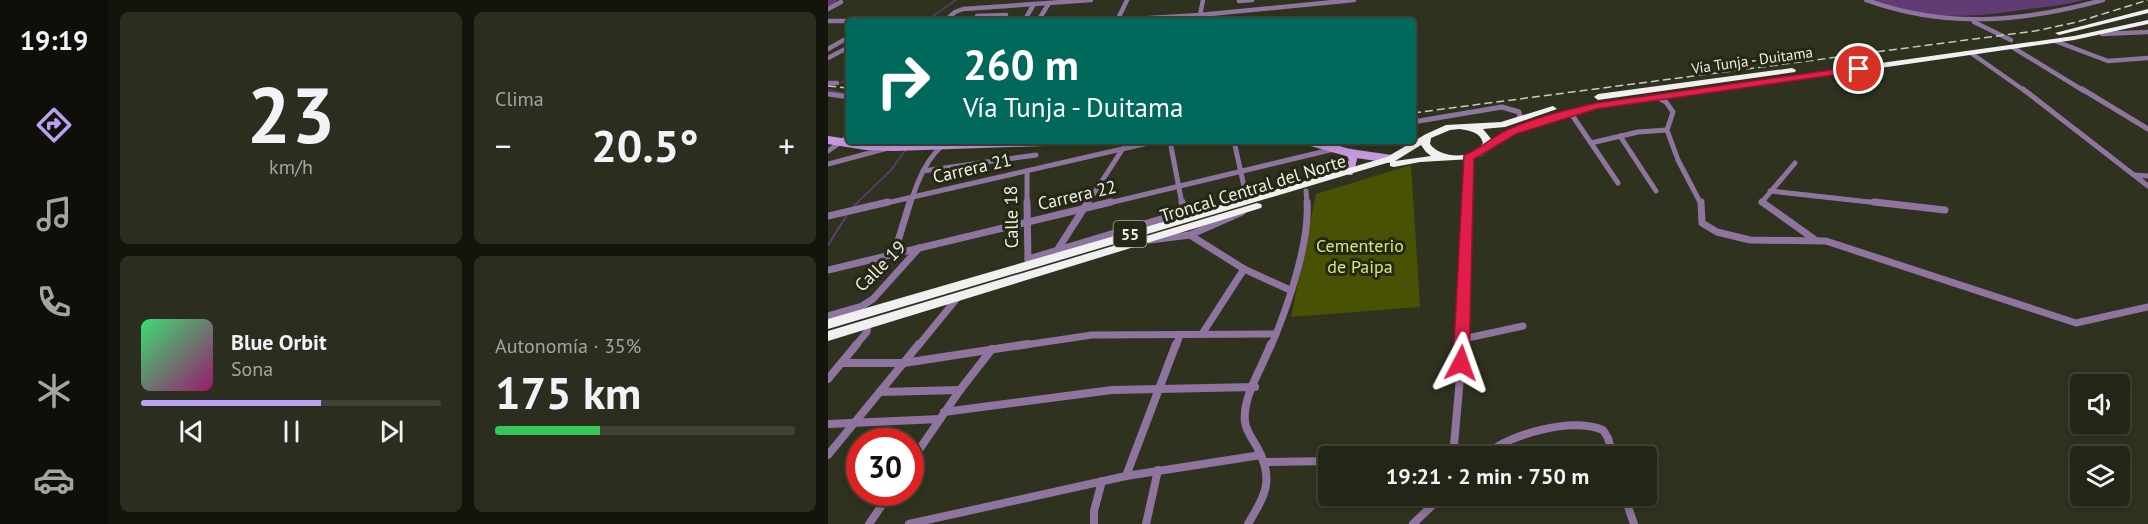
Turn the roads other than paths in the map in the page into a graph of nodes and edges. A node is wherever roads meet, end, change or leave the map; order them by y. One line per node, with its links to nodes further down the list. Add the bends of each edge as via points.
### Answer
1 (1091, 0): 9 (street)
2 (1127, 0): 24 (street)
3 (1203, 0): 18 (street)
4 (1252, 0): 10 (street)
5 (1280, 0): 15 (street)
6 (1354, 0): 15 (street)
7 (1866, 0): 28 (street, via 1938,20)
8 (2103, 0): 28 (street)
9 (1072, 1): 12 (street)
10 (1239, 1)
11 (841, 2): 16 (street)
12 (1050, 2): 13 (street); 23 (street)
13 (1034, 4): 14 (street); 22 (street)
14 (985, 8): 19 (street); 20 (street, via 957,11)
15 (1281, 8): 18 (street)
16 (828, 9)
17 (2148, 11): 36 (highway, Vía Tunja - Duitama / 55)
18 (1200, 15): 25 (street)
19 (977, 16): 21 (street, via 1006,15)
20 (949, 18)
21 (1004, 18)
22 (1026, 18)
23 (1040, 18)
24 (1119, 18)
25 (1151, 18)
26 (828, 21): 27 (street)
27 (846, 21)
28 (1974, 22): 36 (street)
29 (2148, 22): 31 (highway, Vía Tunja - Duitama / 55)
30 (2148, 32): 31 (street)
31 (2102, 34): 33 (highway, Vía Tunja - Duitama / 55)
32 (846, 40): 34 (street)
33 (2055, 41): 36 (highway, Vía Tunja - Duitama / 55); 41 (street, via 2108,61)
34 (842, 42): 35 (street); 37 (street)
35 (828, 43)
36 (2012, 44): 39 (highway, Vía Tunja - Duitama / 55); 48 (highway, Vía Tunja - Duitama / 55, via 1628,92); 51 (street)
37 (828, 49)
38 (846, 49): 40 (street)
39 (1971, 53): 46 (highway, Vía Tunja - Duitama / 55); 83 (street)
40 (828, 58)
41 (2148, 58)
42 (828, 83): 43 (street)
43 (837, 83)
44 (828, 94): 45 (street)
45 (846, 97)
46 (1657, 97): 47 (highway, Vía Tunja - Duitama / 55); 52 (street, via 1673,112)
47 (1570, 112): 59 (street); 70 (highway, Vía Tunja - Duitama / 55, via 1512,131)
48 (1517, 120): 49 (street, via 1519,112 1502,107); 50 (highway, Vía Tunja - Duitama / 55, via 1492,127)
49 (1416, 121)
50 (1468, 127): 54 (highway, 55, via 1440,129); 70 (highway, via 1486,136)
51 (2148, 129)
52 (1667, 130): 53 (street); 98 (street, via 1678,160 1701,201 1701,218 1707,228 1778,242)
53 (1620, 136): 59 (street); 88 (street)
54 (1427, 137): 75 (highway, via 1425,144 1429,150); 76 (highway, Troncal Central del Norte / 55)
55 (846, 138): 57 (street)
56 (828, 140): 57 (street)
57 (840, 142): 58 (street); 71 (street)
58 (846, 143)
59 (1591, 143): 85 (street)
60 (862, 144): 67 (street)
61 (932, 144): 67 (street)
62 (938, 144): 79 (street)
63 (1145, 144): 69 (street, Carrera 21)
64 (1171, 144): 86 (street)
65 (1235, 144): 81 (street)
66 (1318, 144): 68 (street)
67 (896, 147): 78 (street)
68 (1334, 149): 72 (street); 81 (street, Carrera 22)
69 (1122, 150): 80 (street, Carrera 21); 93 (street)
70 (1484, 150): 74 (highway, 55)
71 (828, 151)
72 (1350, 153): 76 (street); 82 (street)
73 (1036, 154): 79 (street)
74 (1468, 157): 75 (highway, 55); 118 (street)
75 (1449, 158): 90 (highway, Troncal Central del Norte / 55, via 1407,161)
76 (1391, 159): 82 (highway, Troncal Central del Norte / 55)
77 (1795, 163): 89 (street)
78 (828, 164)
79 (923, 171): 91 (street)
80 (1027, 171): 91 (street, Carrera 21); 96 (street, Calle 18)
81 (1240, 171): 86 (street, Carrera 22); 92 (street)
82 (1350, 171): 92 (highway, Troncal Central del Norte / 55)
83 (2135, 175): 84 (street); 87 (street)
84 (2148, 176)
85 (1618, 183)
86 (1179, 186): 93 (street, Carrera 22); 101 (street, via 1184,212)
87 (2148, 186)
88 (1656, 190)
89 (1770, 190): 94 (street); 98 (street, via 1762,199 1763,204)
90 (1306, 191): 92 (highway, Troncal Central del Norte / 55); 108 (street, via 1308,219)
91 (914, 196): 95 (street, Carrera 21); 102 (street)
92 (1250, 204): 97 (street); 99 (highway, Troncal Central del Norte / 55); 103 (highway, Troncal Central del Norte / 55)
93 (1083, 209): 96 (street, Carrera 22); 101 (street)
94 (1945, 210)
95 (828, 216)
96 (1028, 222): 100 (street, Carrera 22); 103 (street, Calle 18)
97 (1190, 235): 99 (street); 105 (street)
98 (1814, 239): 110 (street, via 2076,323)
99 (1145, 240): 109 (highway, Troncal Central del Norte / 55)
100 (920, 248): 102 (street, Carrera 22); 111 (street, Calle 19, via 873,298 862,306)
101 (1058, 249): 103 (street)
102 (894, 254): 104 (street, Carrera 22)
103 (1028, 261): 114 (highway, Troncal Central del Norte / 55)
104 (839, 267): 106 (street, Carrera 22); 107 (street)
105 (1244, 269): 108 (street); 115 (street)
106 (828, 270)
107 (828, 277)
108 (1290, 290): 116 (street)
109 (958, 297): 112 (highway, Troncal Central del Norte / 55); 121 (street)
110 (2148, 307)
111 (828, 316)
112 (867, 325): 114 (highway, Troncal Central del Norte / 55); 120 (street, via 867,332)
113 (1523, 326): 118 (street)
114 (829, 334)
115 (1202, 334): 116 (street); 117 (street)
116 (1276, 334): 123 (street)
117 (1180, 335): 119 (street, via 1092,335); 125 (street)
118 (1463, 339): 131 (street)
119 (992, 349): 121 (street); 124 (street)
120 (842, 363): 121 (street); 122 (street)
121 (904, 363): 126 (street)
122 (828, 379)
123 (1255, 387): 125 (street); 135 (street, via 1245,406 1245,425)
124 (960, 390): 126 (street); 127 (street)
125 (1160, 390): 127 (street, via 1112,390); 138 (street)
126 (880, 392): 128 (street)
127 (942, 415): 128 (street); 130 (street)
128 (854, 423): 129 (street); 134 (street)
129 (828, 424)
130 (924, 442)
131 (1454, 446)
132 (1497, 446): 133 (street, via 1533,431 1590,426 1606,433)
133 (1610, 446)
134 (828, 455)
135 (1263, 458): 136 (street); 137 (street); 147 (street, via 1265,494)
136 (1318, 460)
137 (1158, 470): 138 (street); 146 (street)
138 (1126, 476): 139 (street)
139 (1102, 481): 144 (street); 145 (street)
140 (881, 506): 143 (street)
141 (1432, 506): 148 (street)
142 (1628, 506): 149 (street)
143 (869, 524)
144 (909, 524)
145 (1094, 524)
146 (1146, 524)
147 (1248, 524)
148 (1413, 524)
149 (1634, 524)

